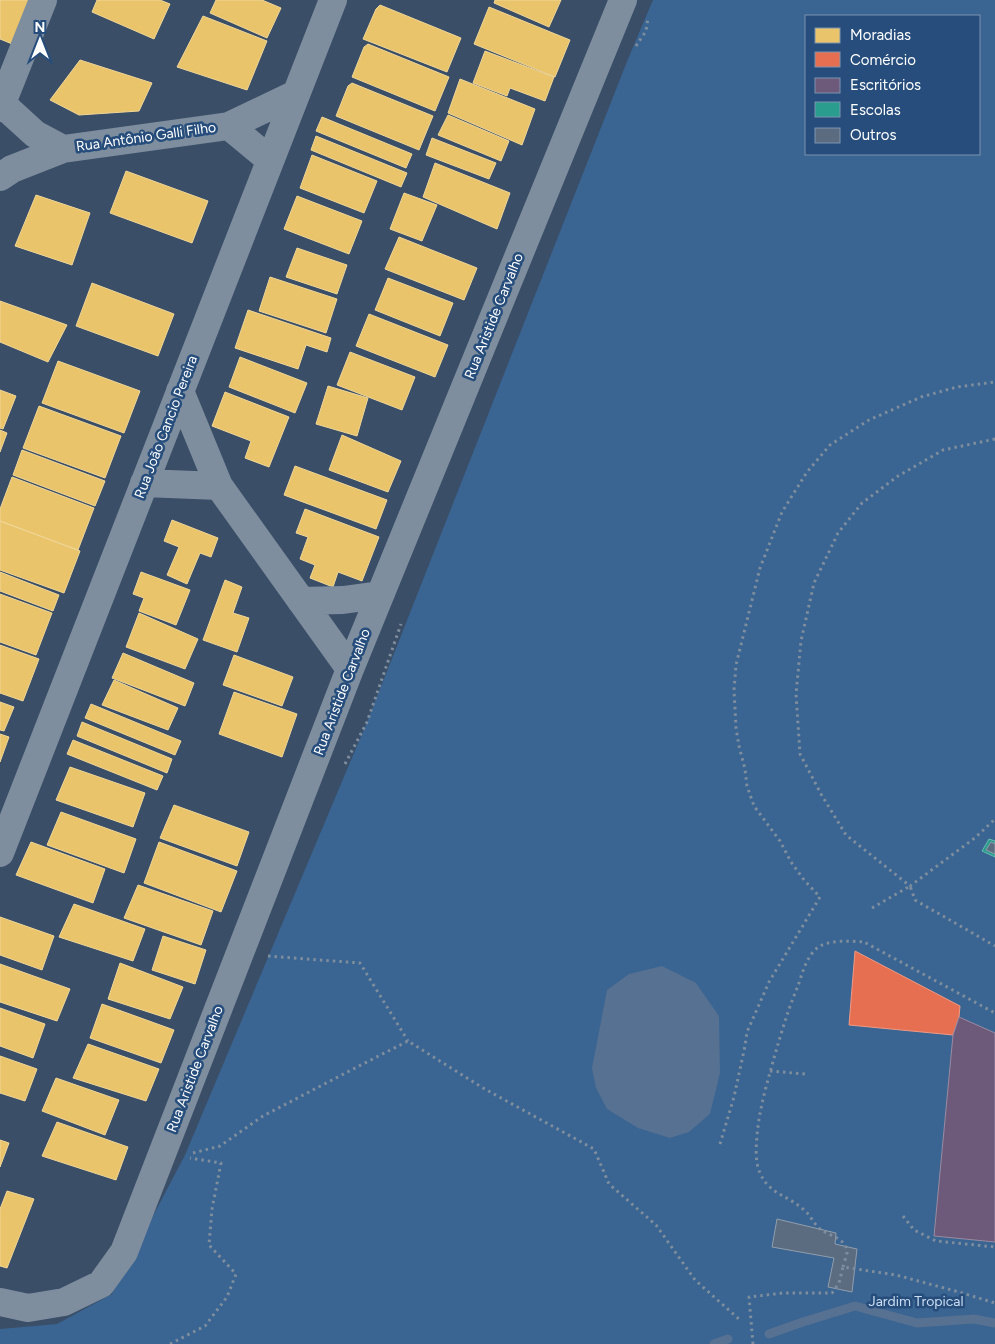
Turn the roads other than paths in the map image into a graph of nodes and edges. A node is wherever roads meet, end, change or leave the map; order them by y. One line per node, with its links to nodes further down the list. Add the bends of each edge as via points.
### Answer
1 (43, 0): 5 (street)
2 (333, 0): 4 (street, Rua João Cancio Pereira)
3 (623, 0): 13 (street, Rua Aristide Carvalho)
4 (296, 94): 6 (street, Rua Antônio Galli Filho); 8 (street, Rua João Cancio Pereira)
5 (1, 104): 7 (street, Rua Antônio Galli Filho, via 35,134)
6 (228, 126): 7 (street, Rua Antônio Galli Filho); 8 (street, Rua Antônio Galli Filho)
7 (63, 149): 9 (street, Rua Antônio Galli Filho)
8 (270, 160): 10 (street, Rua João Cancio Pereira)
9 (0, 177)
10 (180, 391): 11 (street, Rua João Cancio Pereira); 12 (street)
11 (144, 483): 12 (street); 16 (street, Rua João Cancio Pereira)
12 (219, 486): 14 (street)
13 (380, 595): 14 (street); 15 (street, Rua Aristide Carvalho)
14 (301, 601): 15 (street)
15 (350, 669): 17 (street, Rua Aristide Carvalho, via 124,1252 101,1284 64,1302 28,1308)
16 (0, 853)
17 (0, 1302)

